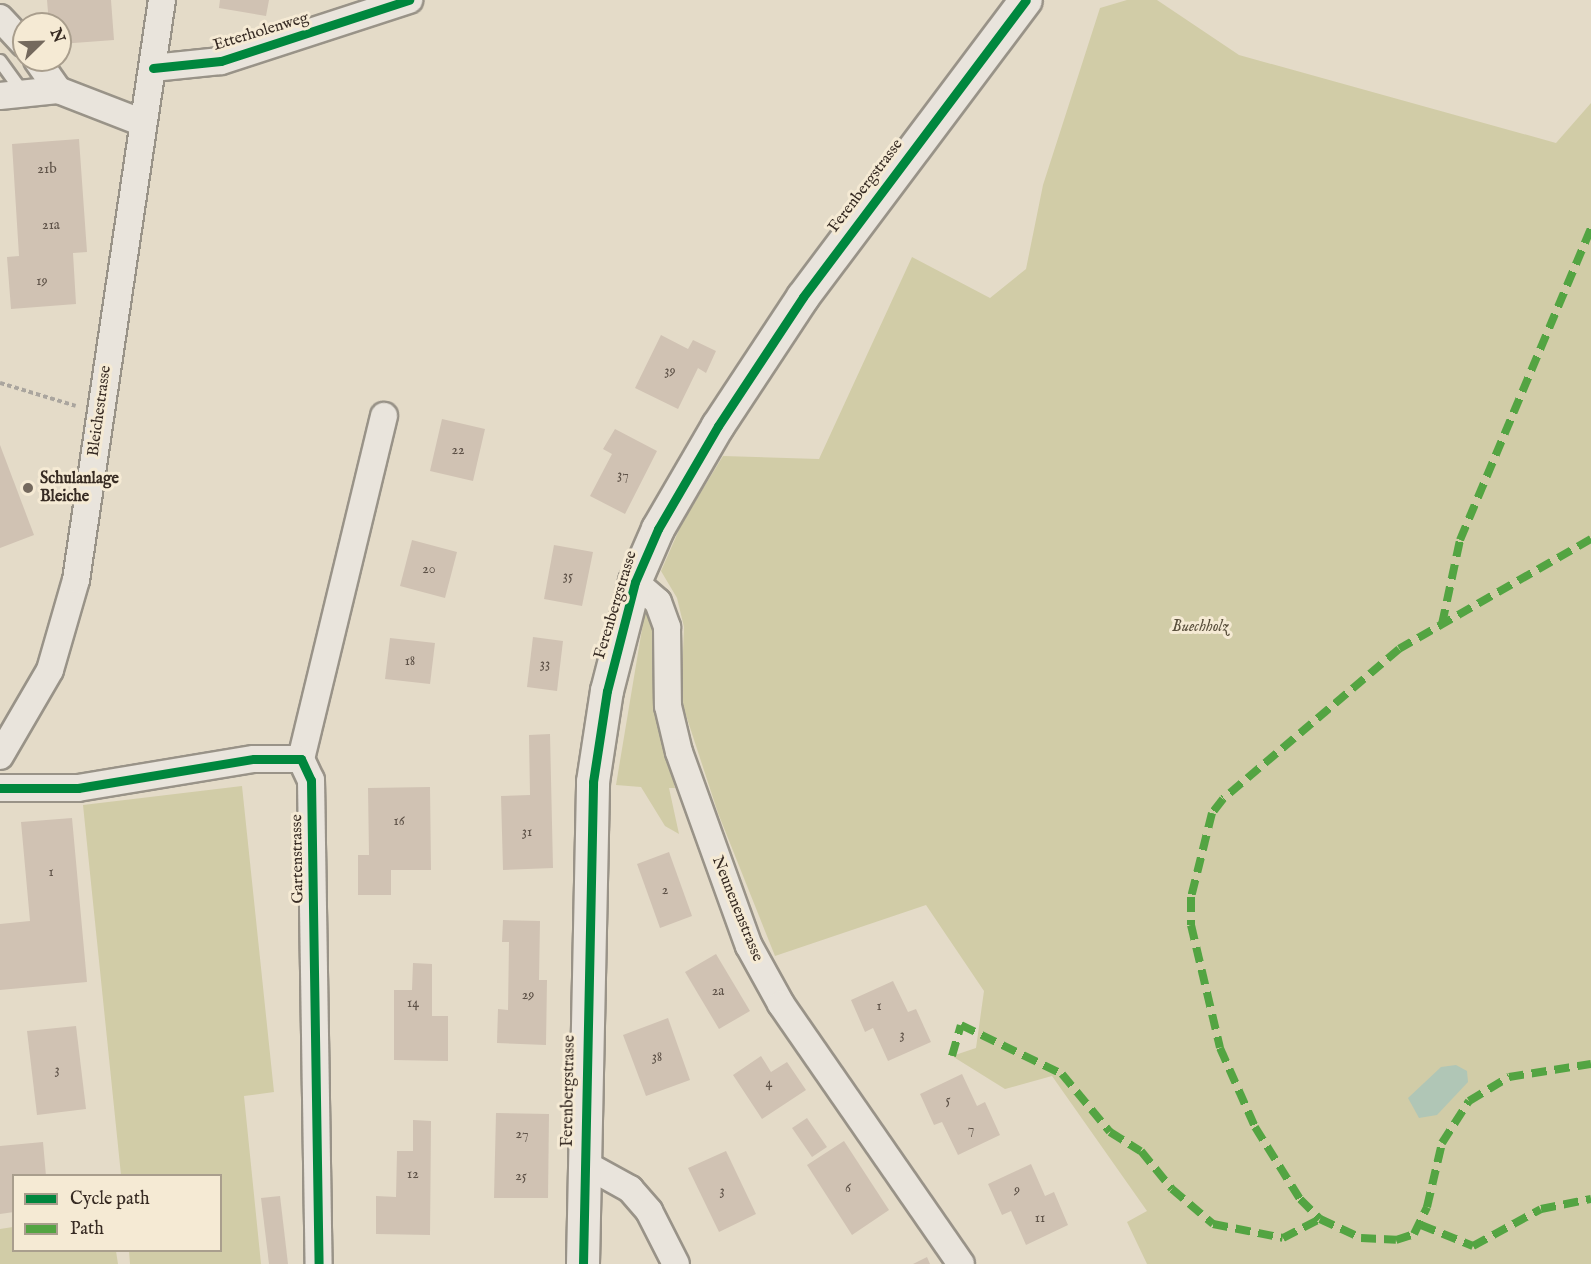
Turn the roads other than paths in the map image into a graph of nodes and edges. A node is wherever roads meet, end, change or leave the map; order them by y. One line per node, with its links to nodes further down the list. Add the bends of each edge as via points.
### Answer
1 (162, 0): 7 (street, Bleichestrasse)
2 (409, 0): 7 (street, Etterholenweg, via 221,61)
3 (1026, 0): 13 (street, Ferenbergstrasse, via 802,297 706,445)
4 (0, 18): 5 (street)
5 (12, 31)
6 (0, 61): 10 (lane)
7 (153, 68): 11 (street, Bleichestrasse)
8 (45, 72): 9 (street)
9 (58, 90): 10 (street); 11 (street)
10 (11, 93)
11 (143, 123): 14 (street, Bleichestrasse, via 76,580 60,646 39,694)
12 (384, 416): 15 (street)
13 (635, 582): 17 (street, Ferenbergstrasse, via 607,691 593,783); 21 (street, Neunenenstrasse, via 658,602 667,627 668,706 678,752 749,946 781,1004)
14 (0, 756)
15 (301, 759): 16 (street, via 262,758 78,789); 18 (street, Gartenstrasse, via 311,780)
16 (0, 788)
17 (583, 1163): 19 (street, Ferenbergstrasse); 20 (street, via 630,1189 649,1211)
18 (319, 1264)
19 (583, 1264)
20 (676, 1264)
21 (961, 1264)

